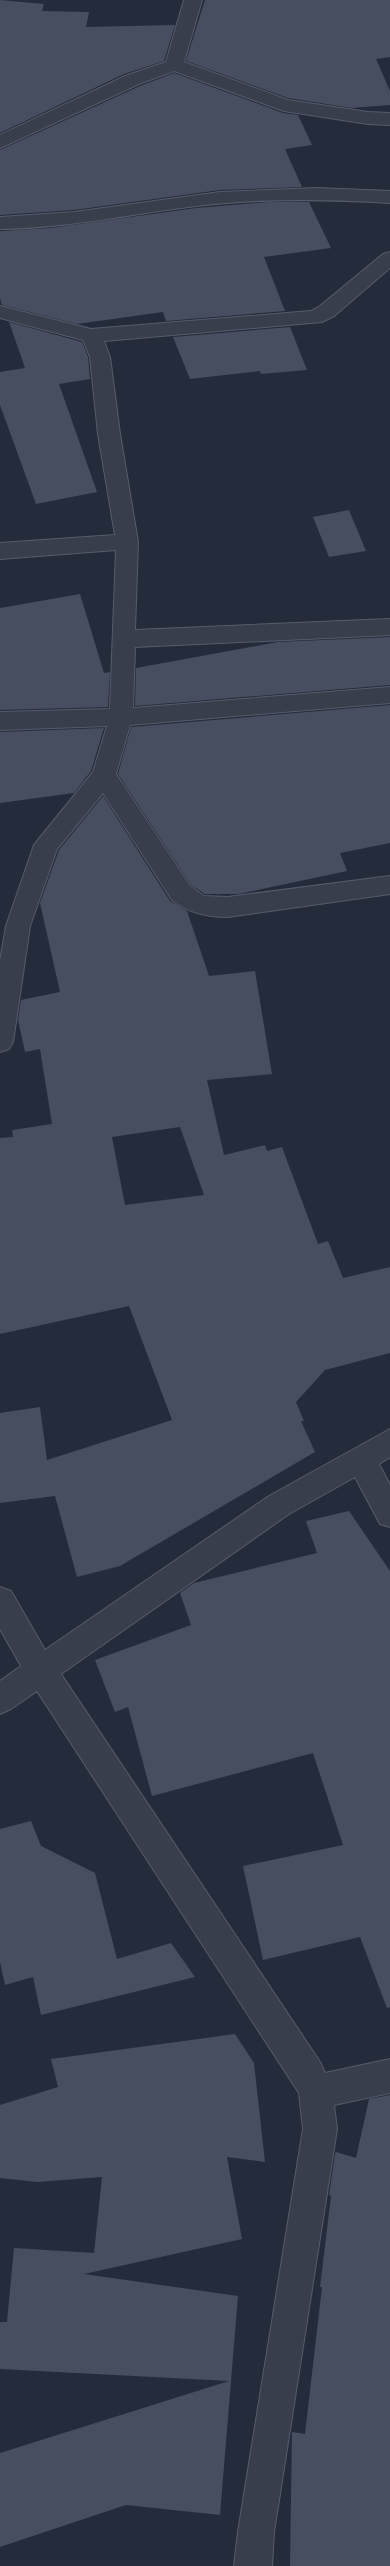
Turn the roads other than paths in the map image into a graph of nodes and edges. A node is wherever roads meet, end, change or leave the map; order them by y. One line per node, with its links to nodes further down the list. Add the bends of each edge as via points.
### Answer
1 (194, 0): 2 (street)
2 (174, 65): 3 (street, via 284,105); 4 (street, via 132,80)
3 (390, 119)
4 (0, 142)
5 (390, 197): 6 (street, via 283,194 198,199 53,221)
6 (0, 223)
7 (390, 258): 9 (street, via 327,311 315,317)
8 (0, 312): 9 (street)
9 (91, 336): 10 (street, via 100,357)
10 (127, 542): 11 (street); 13 (street)
11 (0, 551)
12 (390, 627): 13 (street)
13 (122, 639): 15 (street)
14 (390, 695): 15 (street)
15 (121, 717): 16 (street); 17 (street)
16 (0, 721)
17 (104, 775): 18 (street, via 181,893 194,903 228,906); 19 (street, via 46,845)
18 (390, 886)
19 (9, 926): 20 (street)
20 (0, 1042)
21 (390, 1442): 22 (street)
22 (361, 1459): 23 (street); 25 (street, via 279,1506)
23 (390, 1514)
24 (0, 1602): 25 (street)
25 (41, 1671): 26 (street); 28 (street, via 308,2074)
26 (0, 1699)
27 (390, 2076): 28 (street)
28 (316, 2092): 29 (street, via 320,2129)
29 (253, 2566)

